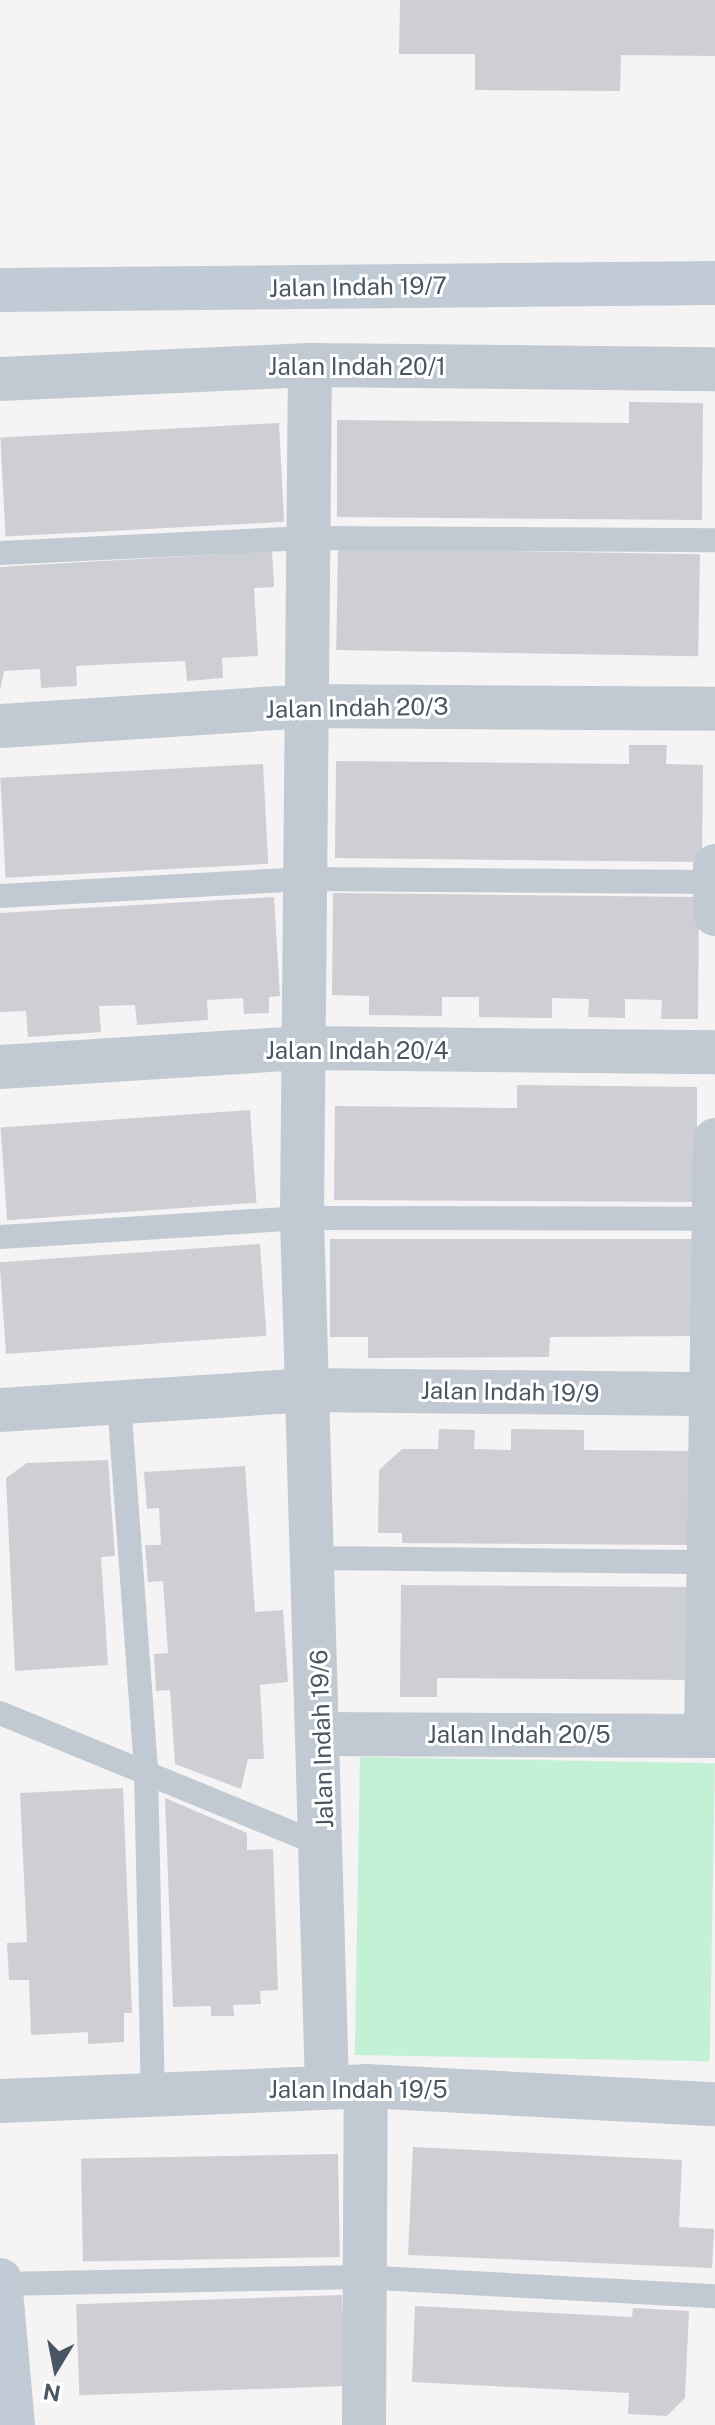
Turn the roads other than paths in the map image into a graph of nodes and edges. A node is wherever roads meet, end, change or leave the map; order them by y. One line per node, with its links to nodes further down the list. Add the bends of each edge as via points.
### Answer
1 (715, 283): 2 (street, Jalan Indah 19/7)
2 (0, 290)
3 (310, 365): 4 (street, Jalan Indah 20/1); 5 (street, Jalan Indah 20/1); 6 (street, Jalan Indah 19/6)
4 (715, 369)
5 (0, 379)
6 (307, 538): 7 (lane); 8 (lane); 9 (street, Jalan Indah 19/6)
7 (715, 540)
8 (0, 553)
9 (306, 706): 10 (street, Jalan Indah 20/3); 11 (street, Jalan Indah 20/3); 13 (street, Jalan Indah 19/6)
10 (715, 709)
11 (0, 726)
12 (715, 866): 14 (street)
13 (303, 879): 14 (lane); 15 (lane); 17 (street, Jalan Indah 19/6)
14 (715, 882): 16 (street)
15 (0, 896)
16 (715, 914)
17 (304, 1048): 18 (street, Jalan Indah 20/4); 19 (street, Jalan Indah 20/4); 21 (street, Jalan Indah 19/6)
18 (715, 1052)
19 (0, 1067)
20 (715, 1140): 22 (street)
21 (302, 1218): 22 (lane); 23 (lane); 24 (street, Jalan Indah 19/6)
22 (714, 1219): 25 (street)
23 (0, 1237)
24 (306, 1390): 25 (street, Jalan Indah 19/9); 26 (street, Jalan Indah 19/9); 28 (street, Jalan Indah 19/6)
25 (714, 1394): 29 (street)
26 (119, 1402): 27 (street, Jalan Indah 19/9); 33 (lane)
27 (0, 1410)
28 (314, 1558): 29 (lane); 31 (street, Jalan Indah 19/6)
29 (712, 1562): 32 (street)
30 (0, 1713): 33 (lane)
31 (322, 1734): 32 (street, Jalan Indah 20/5); 34 (street, Jalan Indah 19/6)
32 (710, 1736)
33 (146, 1768): 34 (lane); 36 (lane)
34 (326, 1847): 35 (street, Jalan Indah 19/6)
35 (347, 2087): 36 (street, Jalan Indah 19/5); 38 (street, Jalan Indah 19/5); 39 (street, Jalan Indah 19/6)
36 (153, 2092): 37 (street, Jalan Indah 19/5)
37 (0, 2101)
38 (715, 2104)
39 (360, 2277): 40 (lane); 41 (lane); 43 (street, Jalan Indah 19/6)
40 (0, 2283): 42 (street)
41 (715, 2296)
42 (13, 2425)
43 (364, 2425)

